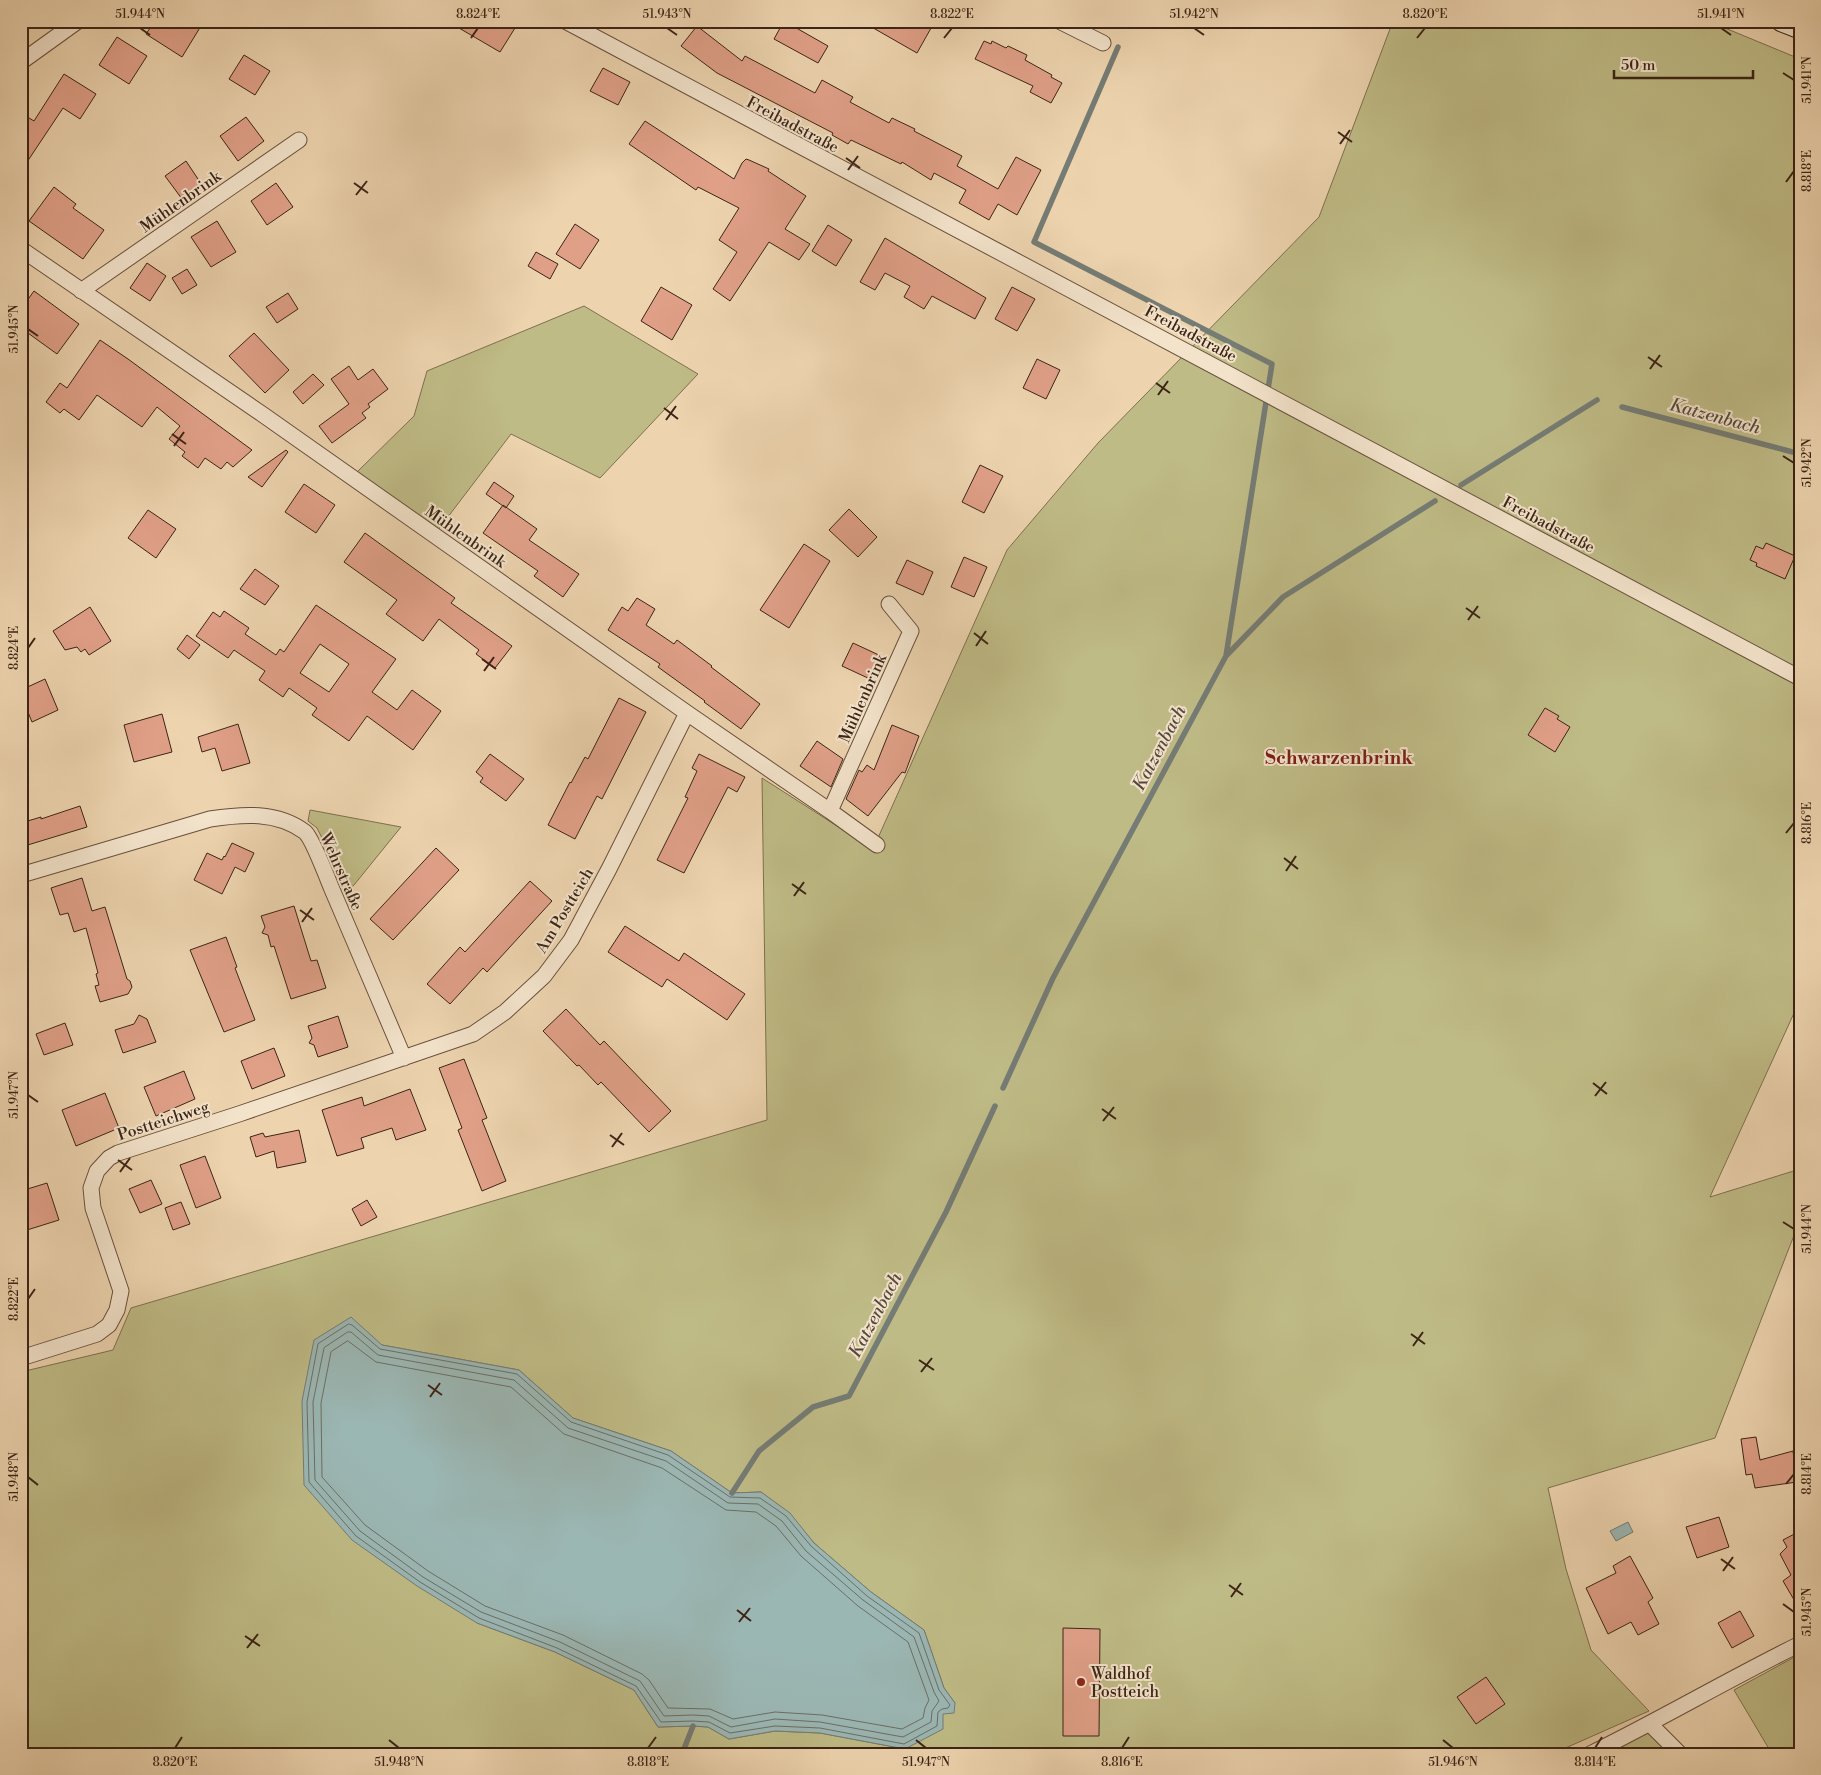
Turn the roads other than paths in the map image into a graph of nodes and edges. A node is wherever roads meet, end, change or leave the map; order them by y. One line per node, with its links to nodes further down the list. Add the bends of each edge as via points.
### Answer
1 (78, 21): 7 (street)
2 (565, 21): 12 (street, Freibadstraße)
3 (1059, 21): 6 (street)
4 (1782, 21): 5 (street)
5 (1800, 28)
6 (1103, 44)
7 (21, 62)
8 (299, 140): 10 (street, Mühlenbrink)
9 (21, 249): 10 (street, Mühlenbrink)
10 (81, 291): 13 (street, Mühlenbrink, via 262,414)
11 (889, 604): 14 (street, Mühlenbrink, via 911,631)
12 (1800, 678)
13 (687, 714): 14 (street, Mühlenbrink); 17 (street, Am Postteich, via 571,940 544,976 505,1012 473,1034)
14 (830, 811): 15 (street, Mühlenbrink)
15 (877, 845)
16 (21, 875): 17 (street, Wehrstraße, via 210,819 256,814 284,821 306,833)
17 (404, 1058): 18 (street, Postteichweg, via 109,1158 97,1171 91,1188 93,1208 122,1291 117,1310 108,1325 97,1334)
18 (21, 1358)
19 (1800, 1644): 20 (street)
20 (1650, 1724): 21 (street); 22 (street)
21 (1590, 1754)
22 (1680, 1754)

